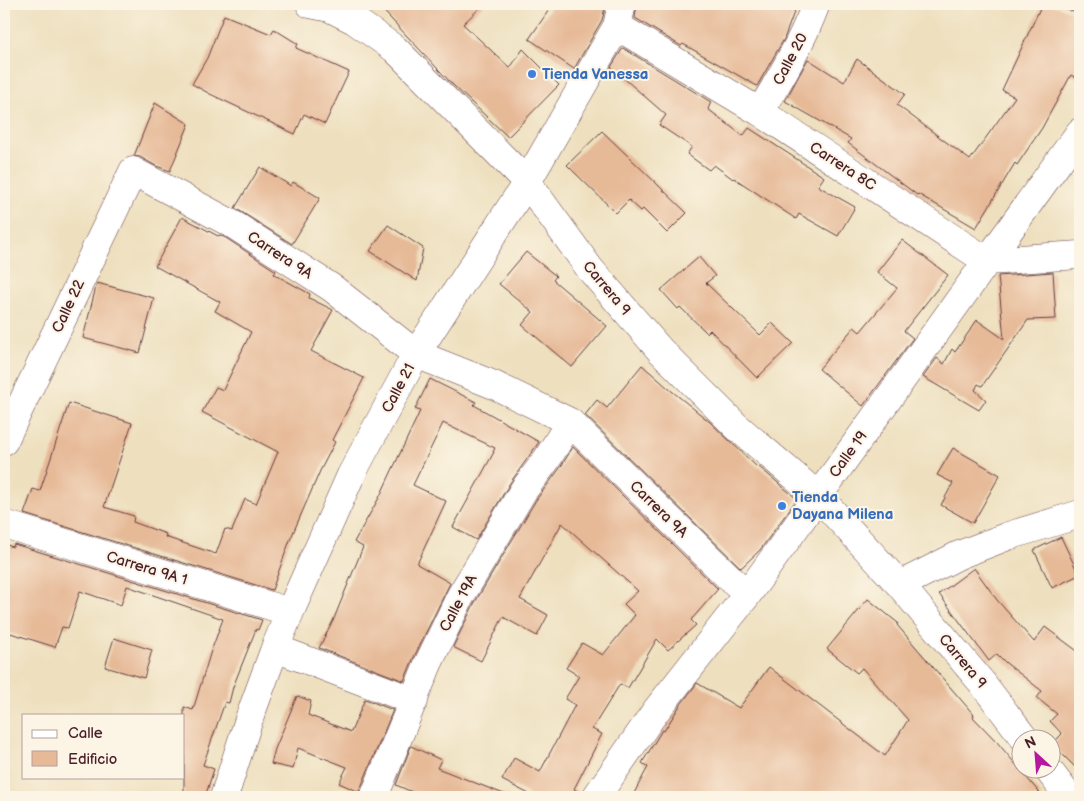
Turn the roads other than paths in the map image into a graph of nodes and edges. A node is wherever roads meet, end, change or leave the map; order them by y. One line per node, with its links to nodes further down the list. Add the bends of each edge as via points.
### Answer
1 (310, 4): 7 (street, Carrera 9, via 330,8 354,20 395,49)
2 (816, 4): 4 (street, Calle 20, via 787,67)
3 (620, 15): 4 (street, Carrera 8C); 7 (street, Calle 21)
4 (760, 112): 9 (street, Carrera 8C)
5 (1080, 132): 9 (street, Calle 19)
6 (133, 171): 10 (street, Carrera 9A, via 234,225 332,288); 12 (street, Calle 22)
7 (527, 182): 10 (street, Calle 21); 13 (street, Carrera 9, via 590,269 660,350 736,426)
8 (1080, 255): 9 (street)
9 (987, 261): 13 (street, Calle 19)
10 (416, 354): 11 (street, Carrera 9A, via 494,385); 18 (street, Calle 21, via 352,475)
11 (570, 422): 17 (street, Carrera 9A); 20 (street, Calle 19A, via 523,491 460,597)
12 (4, 441)
13 (818, 496): 16 (street, Carrera 9); 17 (street, Calle 19)
14 (1080, 514): 16 (street, via 959,555)
15 (4, 524): 18 (street, Carrera 9A 1)
16 (900, 585): 21 (street, Carrera 9)
17 (747, 595): 25 (street, Calle 19, via 655,712)
18 (290, 612): 19 (street, Calle 21)
19 (275, 648): 20 (street); 23 (street, Calle 21)
20 (414, 701): 24 (street, Calle 19A)
21 (1016, 728)
22 (1054, 778): 26 (street)
23 (224, 797)
24 (374, 797)
25 (596, 797)
26 (1068, 797)

